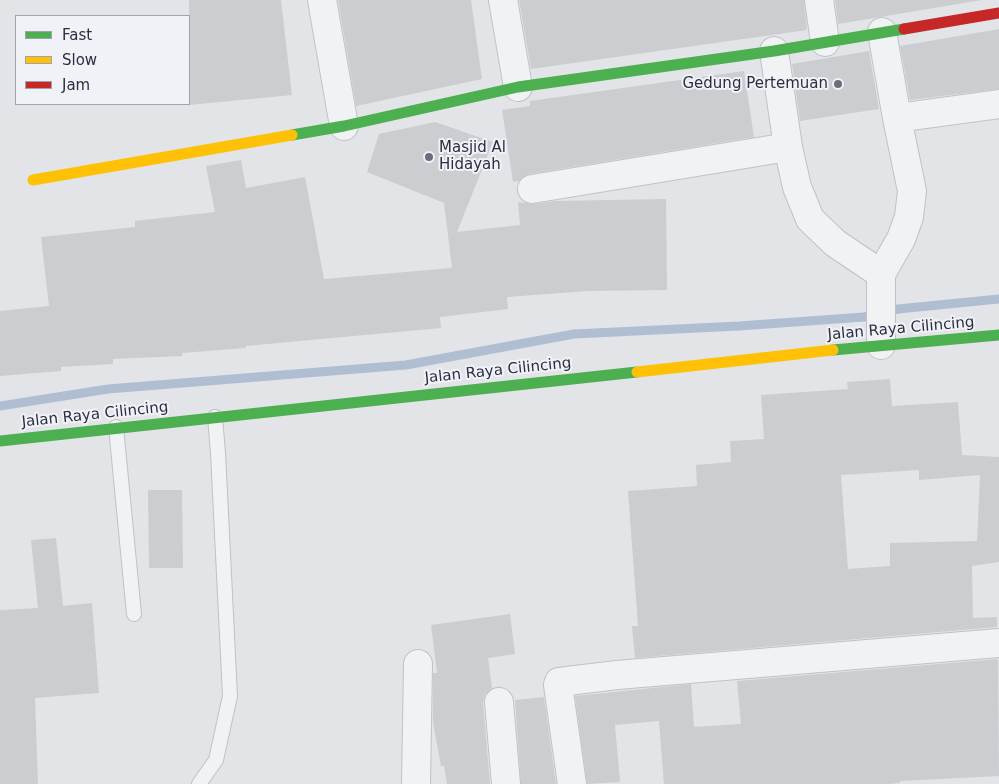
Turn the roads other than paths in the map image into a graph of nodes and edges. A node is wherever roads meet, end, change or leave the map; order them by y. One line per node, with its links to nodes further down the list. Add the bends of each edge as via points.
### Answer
1 (322, 0): 11 (street)
2 (503, 0): 8 (street)
3 (819, 0): 6 (street)
4 (999, 13): 5 (street)
5 (882, 32): 6 (street); 10 (street)
6 (825, 42): 7 (street)
7 (774, 51): 8 (street); 12 (street)
8 (518, 87): 11 (street)
9 (999, 104): 10 (street)
10 (897, 118): 15 (street, via 912,192 909,217)
11 (344, 126): 13 (street)
12 (788, 147): 14 (street); 15 (street, via 797,187 810,219)
13 (33, 180)
14 (532, 189)
15 (881, 285): 17 (street)
16 (999, 335): 17 (street, Jalan Raya Cilincing)
17 (881, 338): 18 (street, Jalan Raya Cilincing)
18 (215, 416): 19 (street, Jalan Raya Cilincing); 25 (lane, via 230,696 216,760)
19 (116, 427): 20 (street, Jalan Raya Cilincing); 21 (lane)
20 (0, 441)
21 (134, 614)
22 (999, 643): 28 (street, via 559,682)
23 (418, 664): 26 (street)
24 (499, 702): 27 (street)
25 (198, 784)
26 (416, 784)
27 (506, 784)
28 (572, 784)

